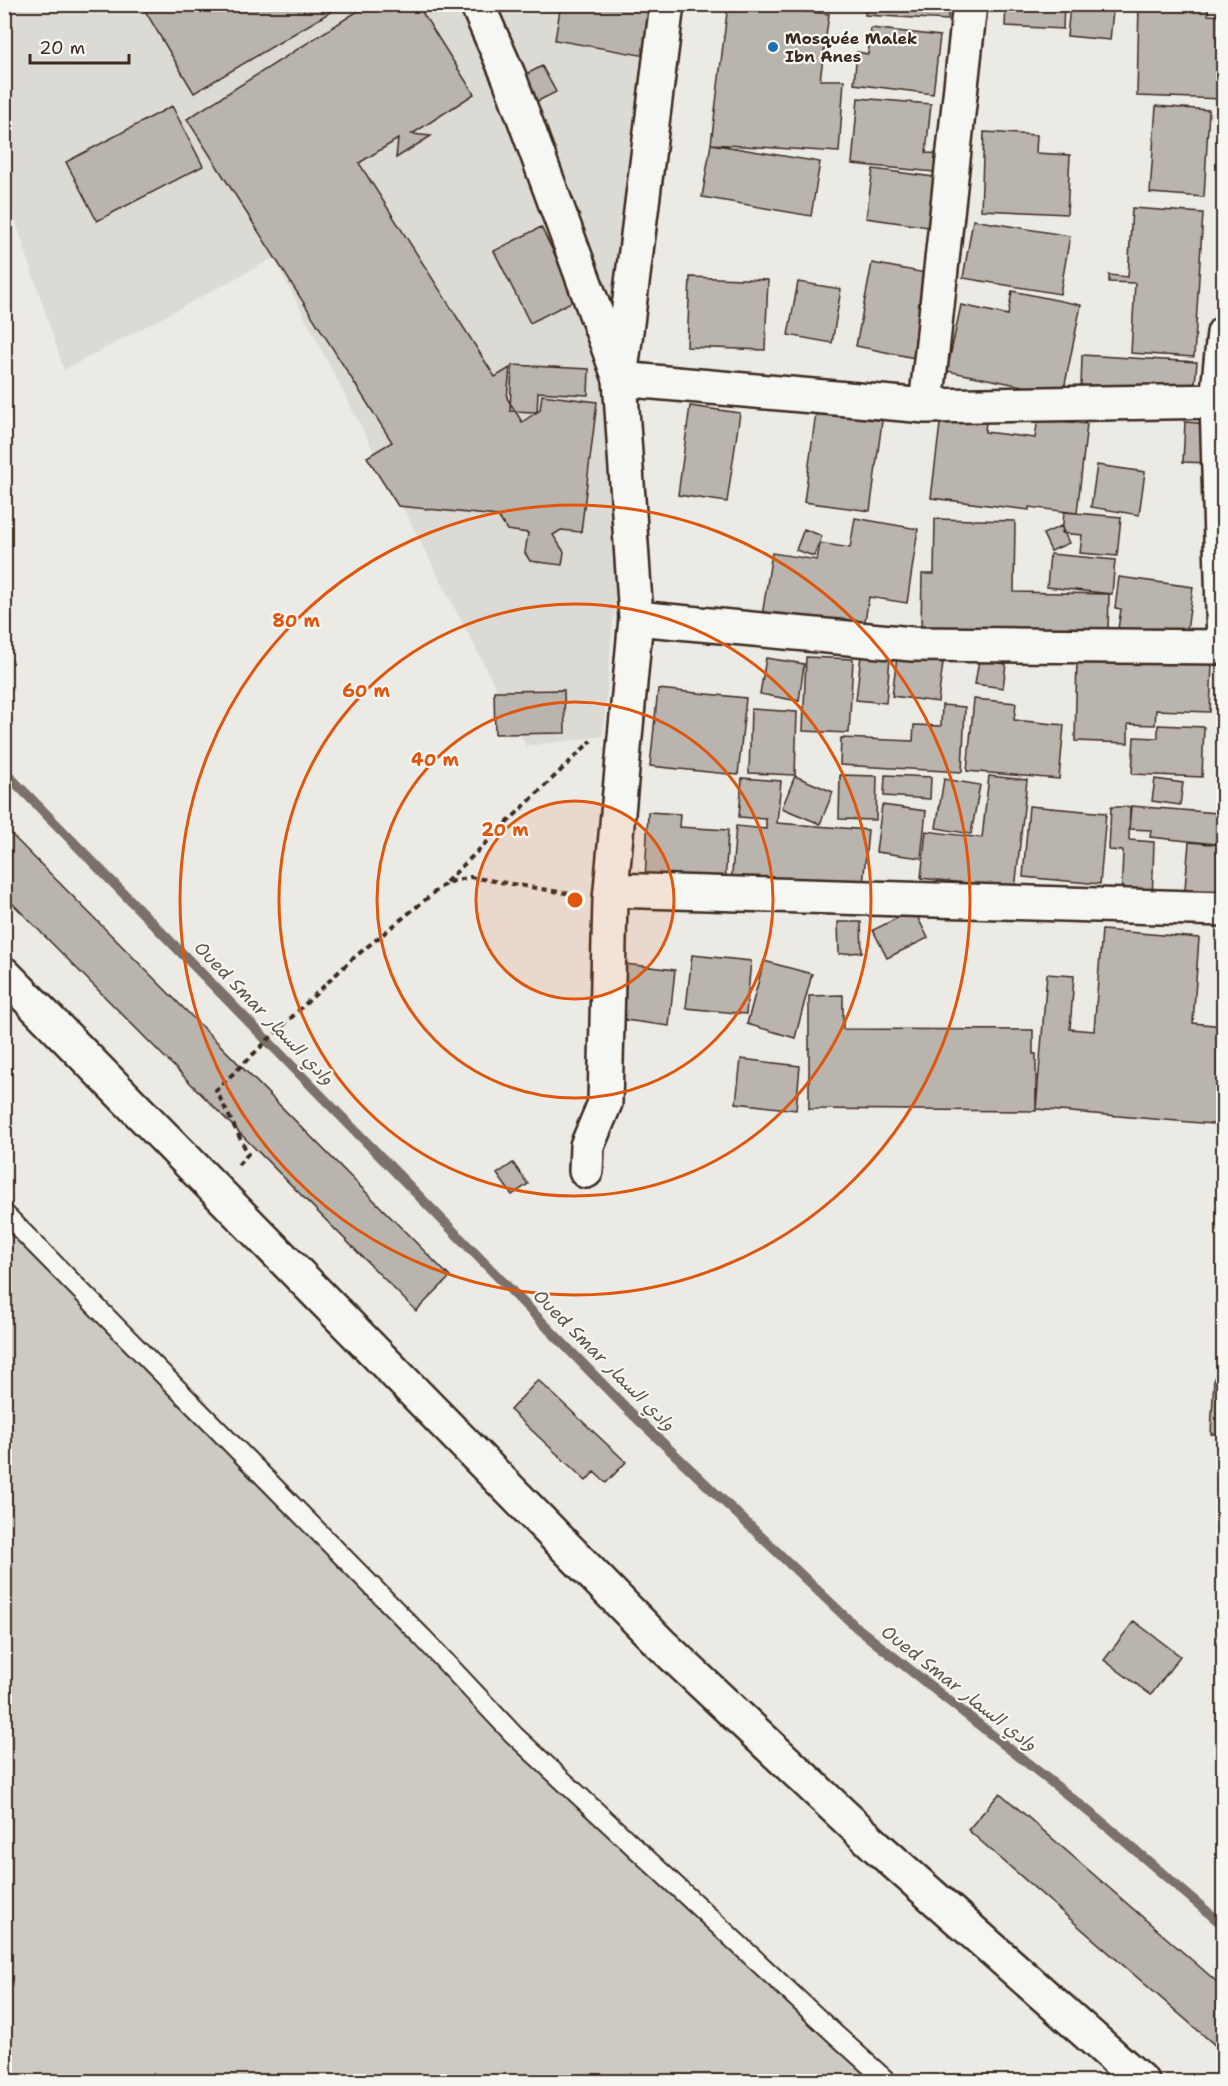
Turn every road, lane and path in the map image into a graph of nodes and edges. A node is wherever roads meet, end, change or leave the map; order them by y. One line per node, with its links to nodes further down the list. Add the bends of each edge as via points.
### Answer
1 (477, 4): 5 (street, via 509,77)
2 (667, 4): 5 (street)
3 (970, 4): 7 (street)
4 (1224, 333): 6 (street)
5 (620, 379): 7 (street); 8 (street)
6 (1220, 401): 7 (street); 9 (street)
7 (926, 406)
8 (636, 618): 9 (street, via 912,644); 10 (street)
9 (1224, 646)
10 (627, 707): 11 (path); 12 (street)
11 (446, 883): 12 (path, via 470,877); 16 (path, via 351,960 216,1090 248,1154)
12 (611, 895): 13 (street); 15 (street, via 605,1103 587,1146)
13 (1224, 909)
14 (4, 974): 16 (street)
15 (586, 1172)
16 (217, 1191): 19 (street, via 661,1644 876,1846)
17 (4, 1213): 18 (lane, via 514,1735)
18 (888, 2082)
19 (1142, 2082)

